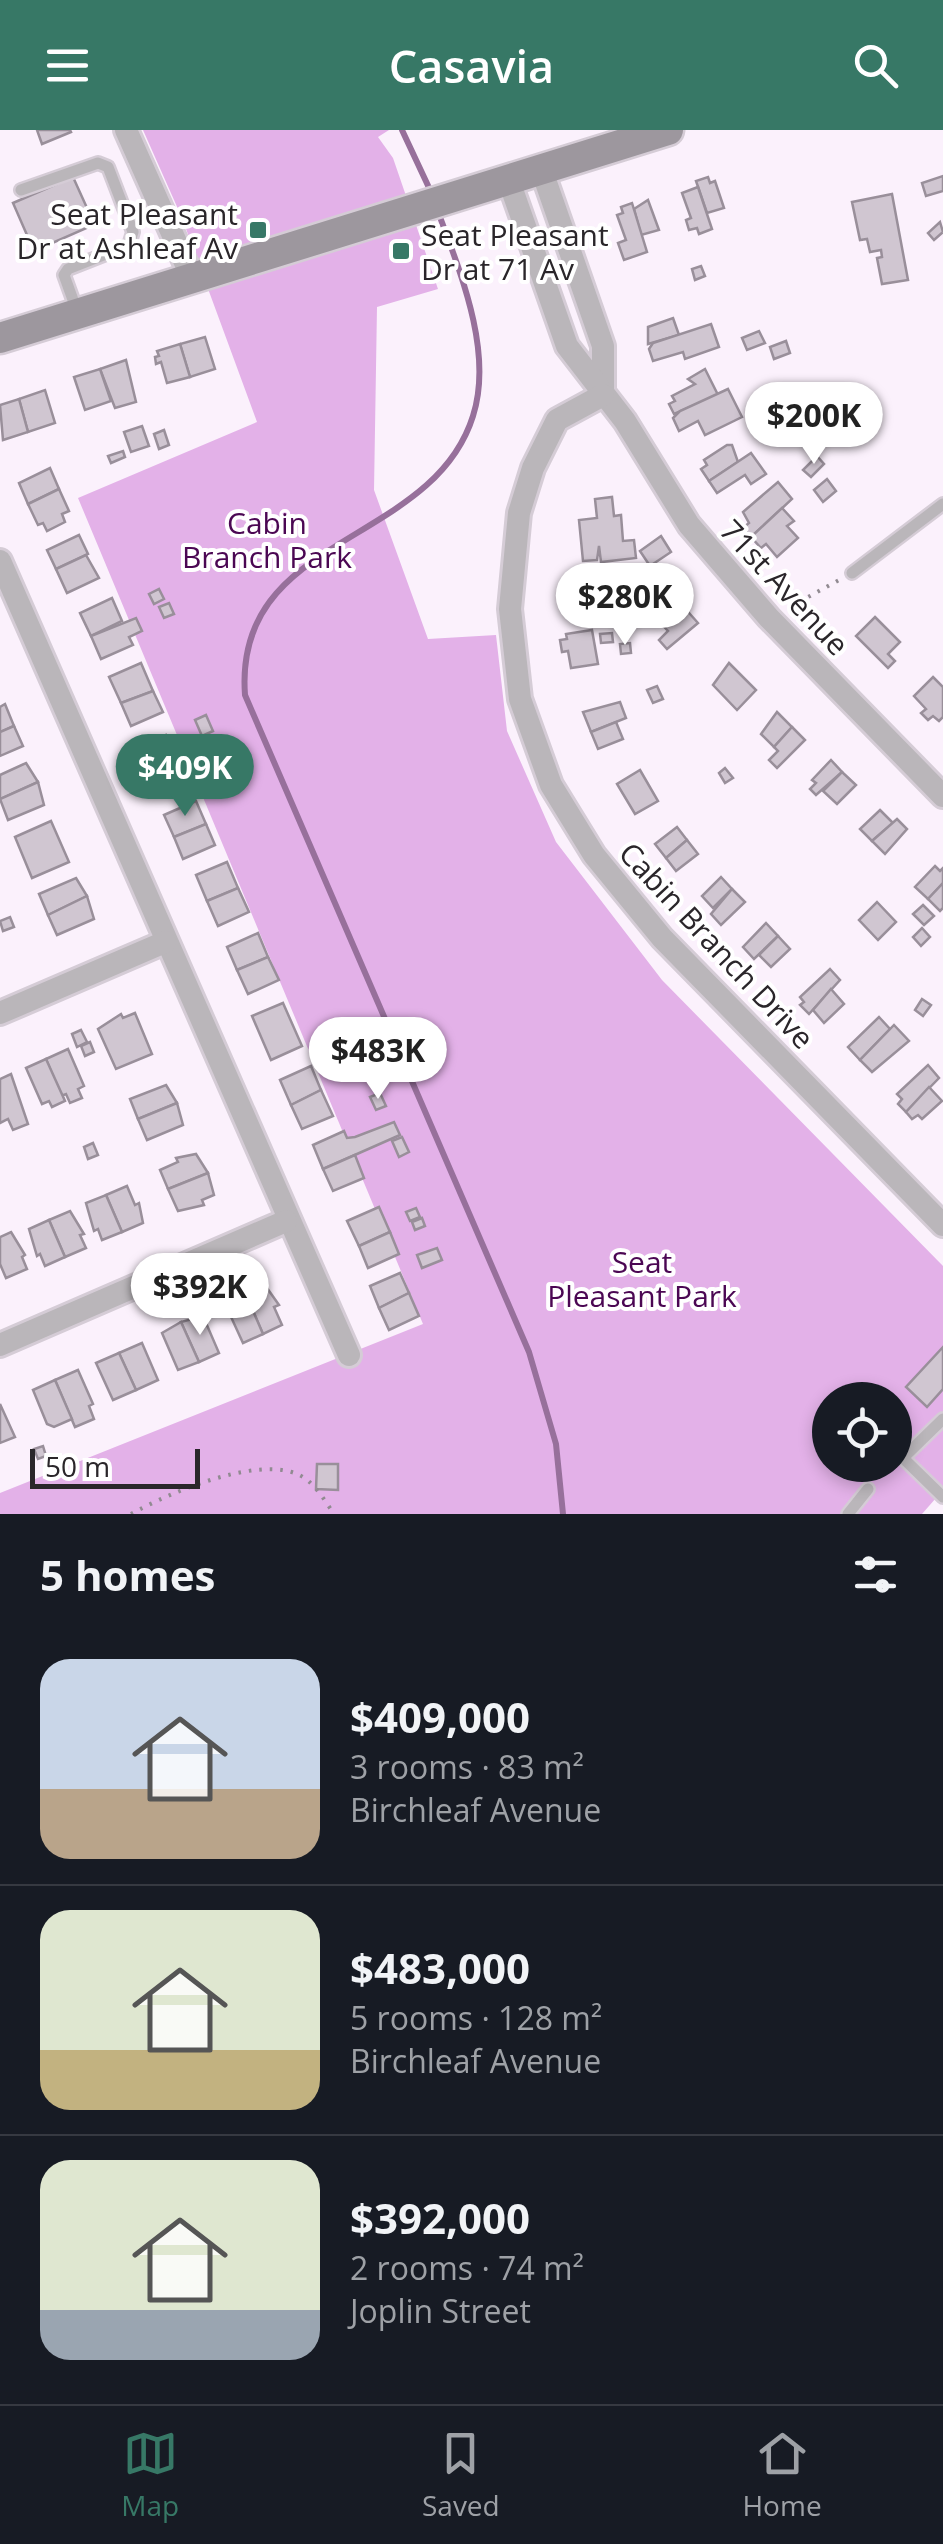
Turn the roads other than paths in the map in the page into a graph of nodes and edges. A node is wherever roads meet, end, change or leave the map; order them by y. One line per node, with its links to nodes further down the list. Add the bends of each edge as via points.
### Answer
1 (126, 130): 6 (street)
2 (668, 130): 3 (street)
3 (542, 172): 4 (street); 9 (street, via 602,346)
4 (509, 181): 6 (street); 9 (street, via 567,346)
5 (22, 190): 7 (lane, via 98,162 108,167 133,232 129,245 68,269 64,275)
6 (192, 278): 7 (street)
7 (78, 313): 8 (street)
8 (0, 338)
9 (603, 395): 13 (street, 71st Avenue, via 689,525 769,618); 17 (street, Cabin Branch Drive, via 557,420 519,513 510,609 520,698 551,785 594,856 662,938)
10 (943, 504): 12 (lane)
11 (0, 561): 14 (street)
12 (852, 573)
13 (943, 796)
14 (166, 942): 15 (street); 16 (street)
15 (0, 1013)
16 (286, 1221): 18 (street); 19 (street)
17 (943, 1225)
18 (0, 1345)
19 (349, 1356)
20 (943, 1419): 22 (lane, via 903,1458)
21 (868, 1489): 23 (lane)
22 (943, 1497)
23 (848, 1514)

